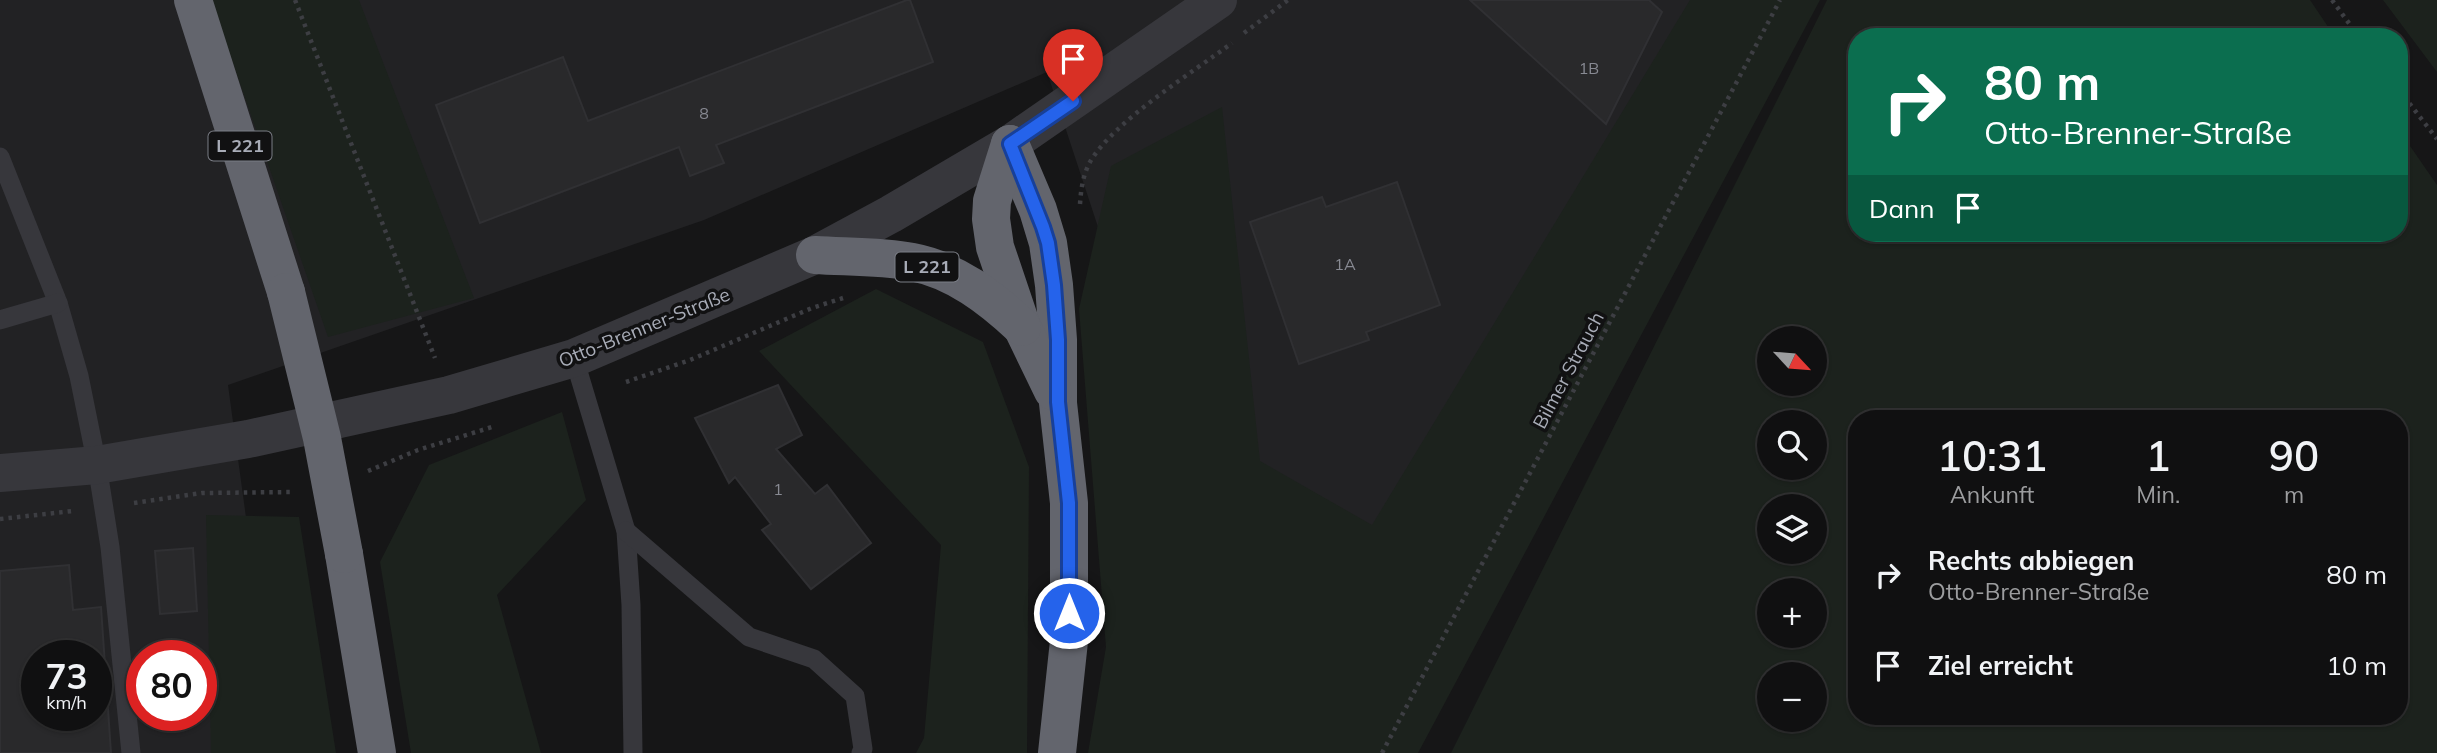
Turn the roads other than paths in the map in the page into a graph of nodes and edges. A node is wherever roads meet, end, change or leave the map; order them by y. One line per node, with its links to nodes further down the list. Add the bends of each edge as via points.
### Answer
1 (193, 0): 15 (highway, L 221, bridge, via 286,292 322,438)
2 (1218, 0): 3 (street, Otto-Brenner-Straße)
3 (1010, 144): 5 (street, Otto-Brenner-Straße); 8 (highway, L 221, via 991,219 995,247); 10 (highway, L 221, via 1048,243 1058,340)
4 (0, 157): 6 (lane)
5 (815, 255): 8 (highway, L 221, via 912,262 936,270 984,294); 9 (street, Otto-Brenner-Straße)
6 (58, 303): 7 (lane); 11 (lane)
7 (0, 320)
8 (1022, 327): 10 (highway, L 221)
9 (574, 358): 11 (street, Otto-Brenner-Straße, via 449,395 248,439); 13 (lane)
10 (1058, 402): 18 (highway, L 221, via 1069,503 1069,613)
11 (97, 465): 12 (street, Otto-Brenner-Straße); 14 (lane)
12 (0, 472)
13 (626, 531): 16 (lane); 17 (lane, via 749,637 814,659 855,696)
14 (131, 753)
15 (377, 753)
16 (633, 753)
17 (861, 753)
18 (1057, 753)

